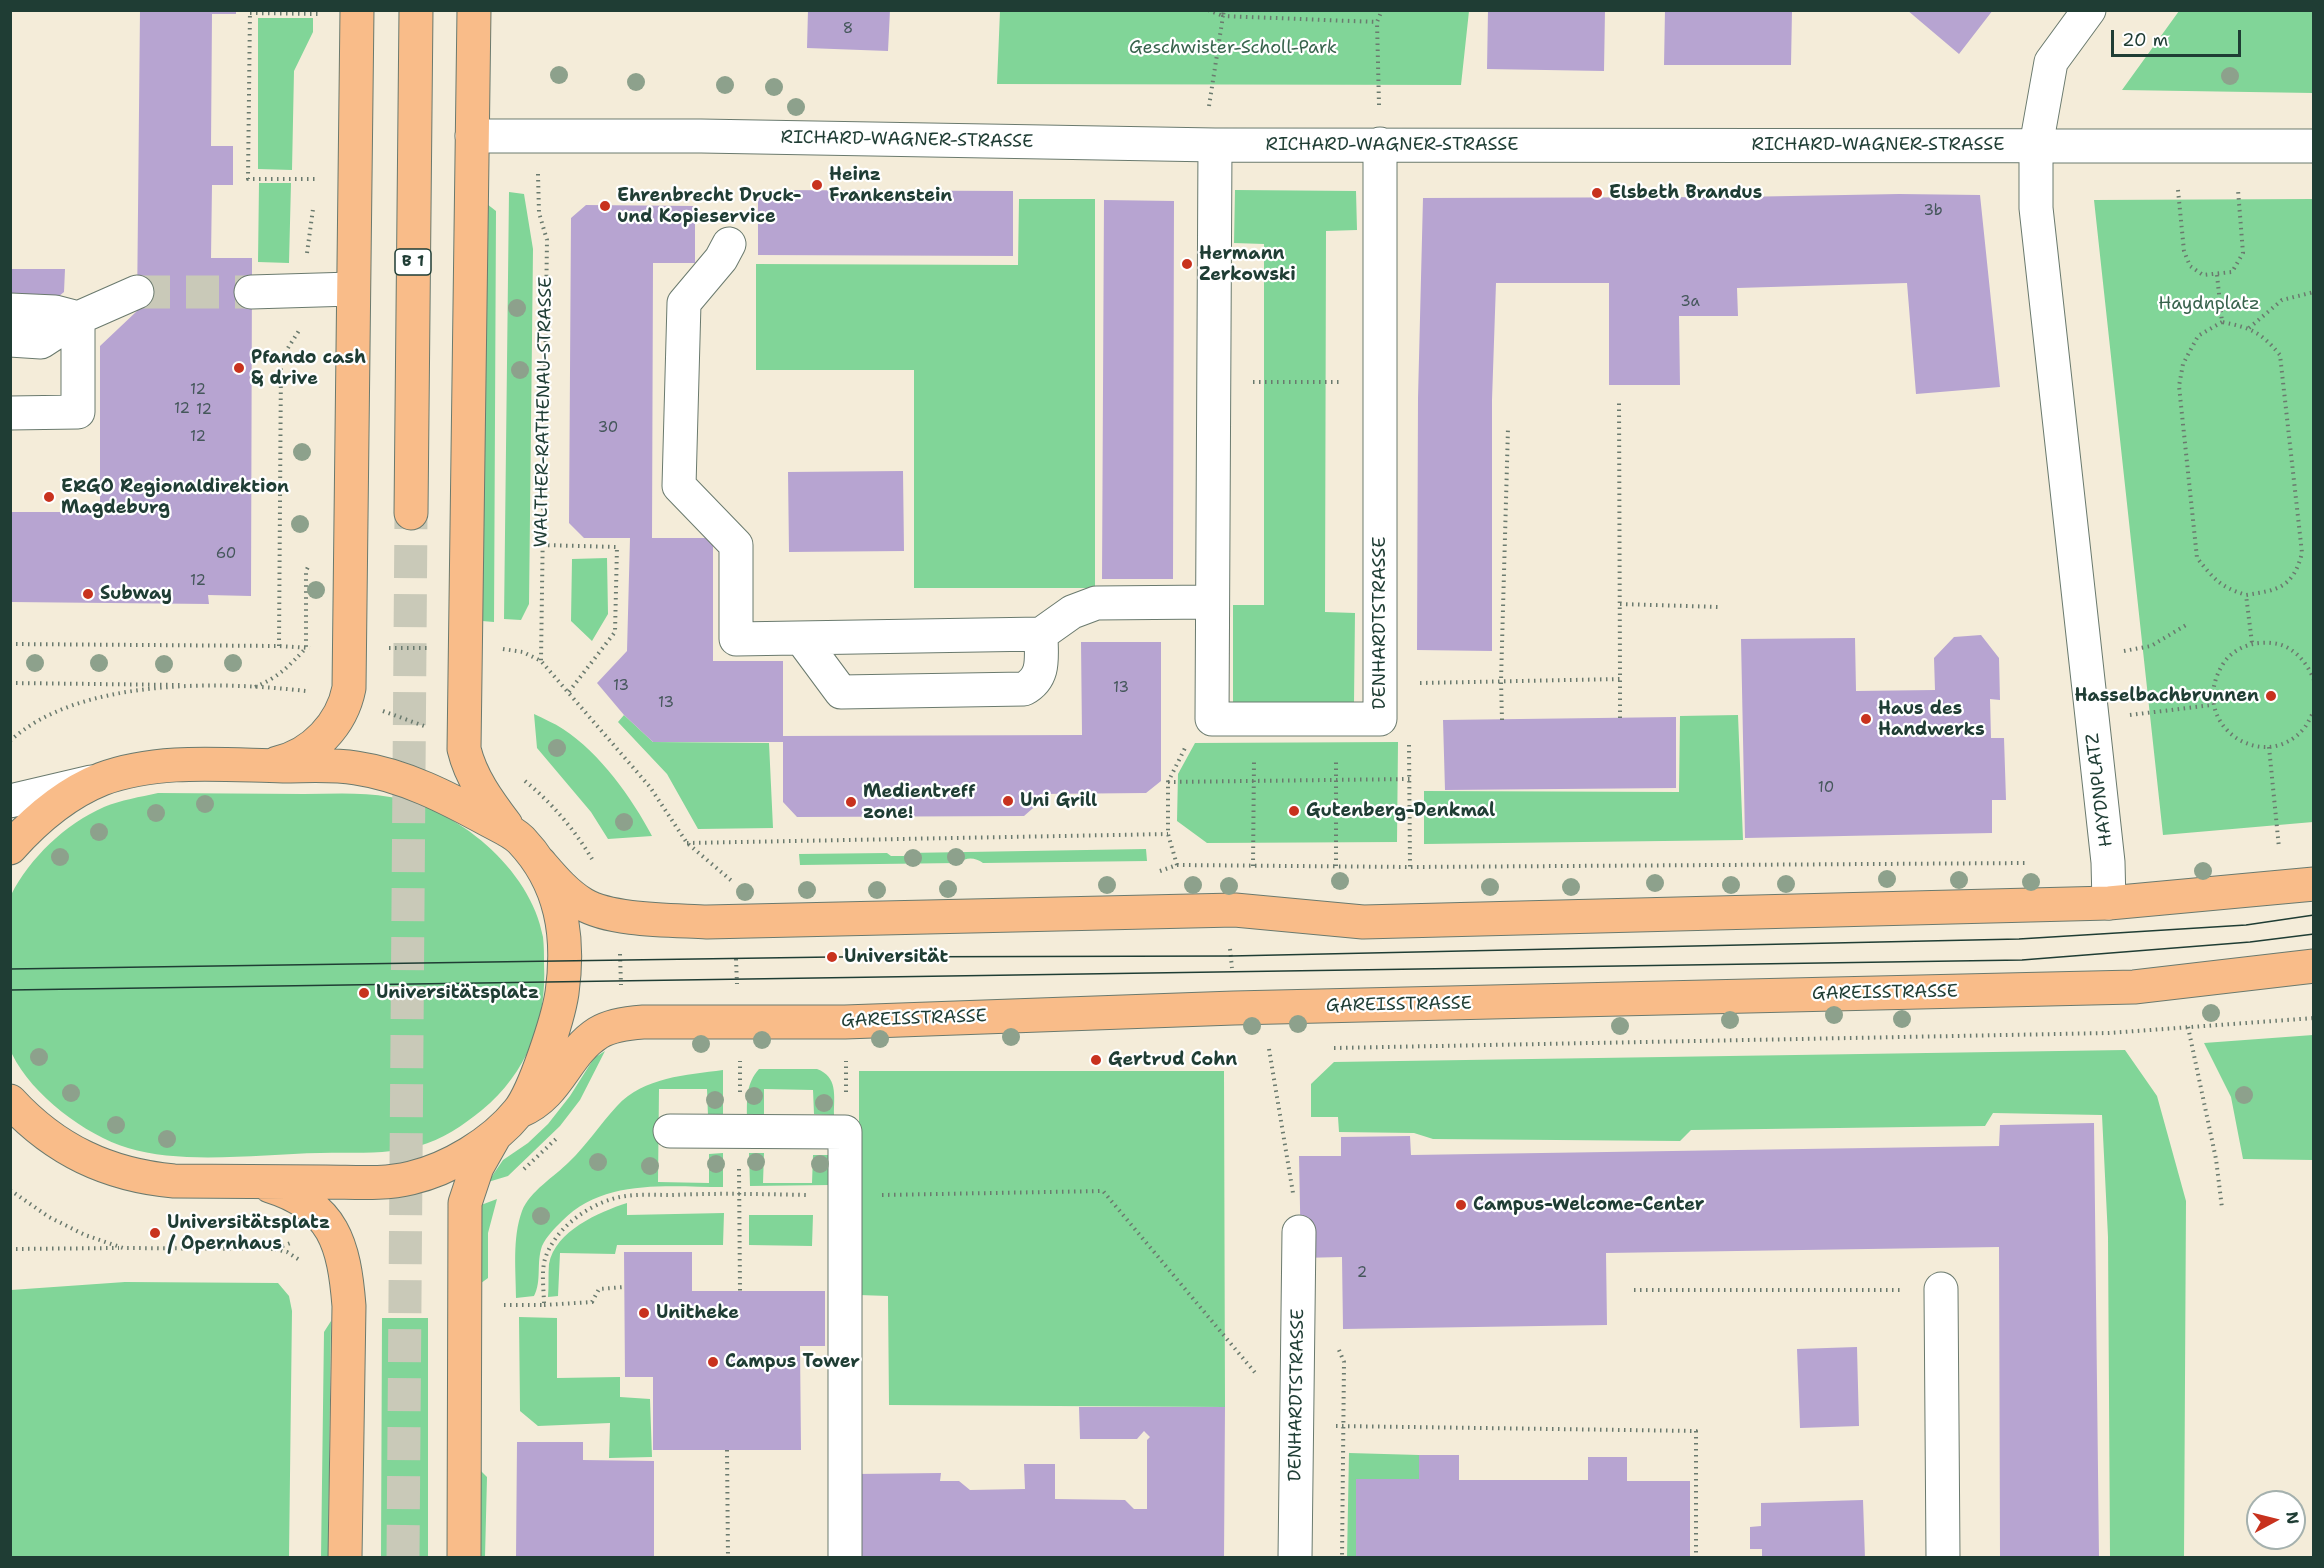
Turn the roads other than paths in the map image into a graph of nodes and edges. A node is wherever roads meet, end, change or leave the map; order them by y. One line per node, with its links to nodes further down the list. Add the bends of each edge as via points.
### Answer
1 (357, 10): 11 (main road)
2 (416, 10): 18 (main road, B 1)
3 (474, 10): 5 (main road)
4 (2090, 10): 8 (street, HAYDNPLATZ, via 2051,62)
5 (472, 136): 7 (street, RICHARD-WAGNER-STRASSE); 25 (main road, via 464,748 481,790)
6 (1380, 144): 7 (street, RICHARD-WAGNER-STRASSE); 8 (street, RICHARD-WAGNER-STRASSE); 19 (street, DENHARDTSTRASSE, via 1380,719 1212,719)
7 (1209, 145): 19 (street, via 1214,382)
8 (2036, 146): 9 (street, RICHARD-WAGNER-STRASSE); 29 (street, HAYDNPLATZ, via 2036,208 2108,862)
9 (2313, 146)
10 (729, 243): 21 (street, via 721,259 684,303 679,486 736,545 736,639)
11 (352, 289): 13 (street); 22 (main road, via 347,700 335,723 310,750)
12 (137, 292): 15 (street)
13 (251, 292)
14 (10, 310): 15 (street, via 55,312)
15 (78, 318): 16 (street, via 41,342); 17 (street, via 78,412)
16 (10, 340)
17 (10, 413)
18 (411, 513)
19 (1212, 602): 20 (street, via 1096,603 1072,612)
20 (1041, 634): 21 (street); 21 (street, via 1041,670 1034,684 1024,689 841,692)
21 (801, 638)
22 (266, 765): 23 (main road, via 171,766); 25 (main road, via 344,766 386,774 446,798)
23 (99, 780): 24 (street); 26 (main road, via 52,809)
24 (10, 801)
25 (514, 834): 27 (main road)
26 (10, 848)
27 (539, 862): 29 (main road, via 571,896 600,912 735,922 1234,910 1363,922); 32 (main road, via 560,907 563,981 538,1072)
28 (2313, 884): 29 (main road)
29 (2109, 903)
30 (2313, 966): 32 (main road, GAREISSTRASSE, via 2134,987 1234,1008 845,1022 643,1022 599,1032 544,1097)
31 (10, 1101): 34 (main road, via 59,1142 109,1168 165,1180)
32 (509, 1121): 34 (main road, via 451,1163 411,1178); 38 (main road, via 477,1167 465,1203)
33 (670, 1131): 39 (street, via 845,1132)
34 (257, 1182): 37 (main road, via 291,1194 320,1212 334,1234 346,1271 350,1306)
35 (1299, 1232): 40 (street, DENHARDTSTRASSE)
36 (1941, 1289): 41 (street)
37 (345, 1557)
38 (464, 1557)
39 (845, 1557)
40 (1295, 1557)
41 (1943, 1557)

